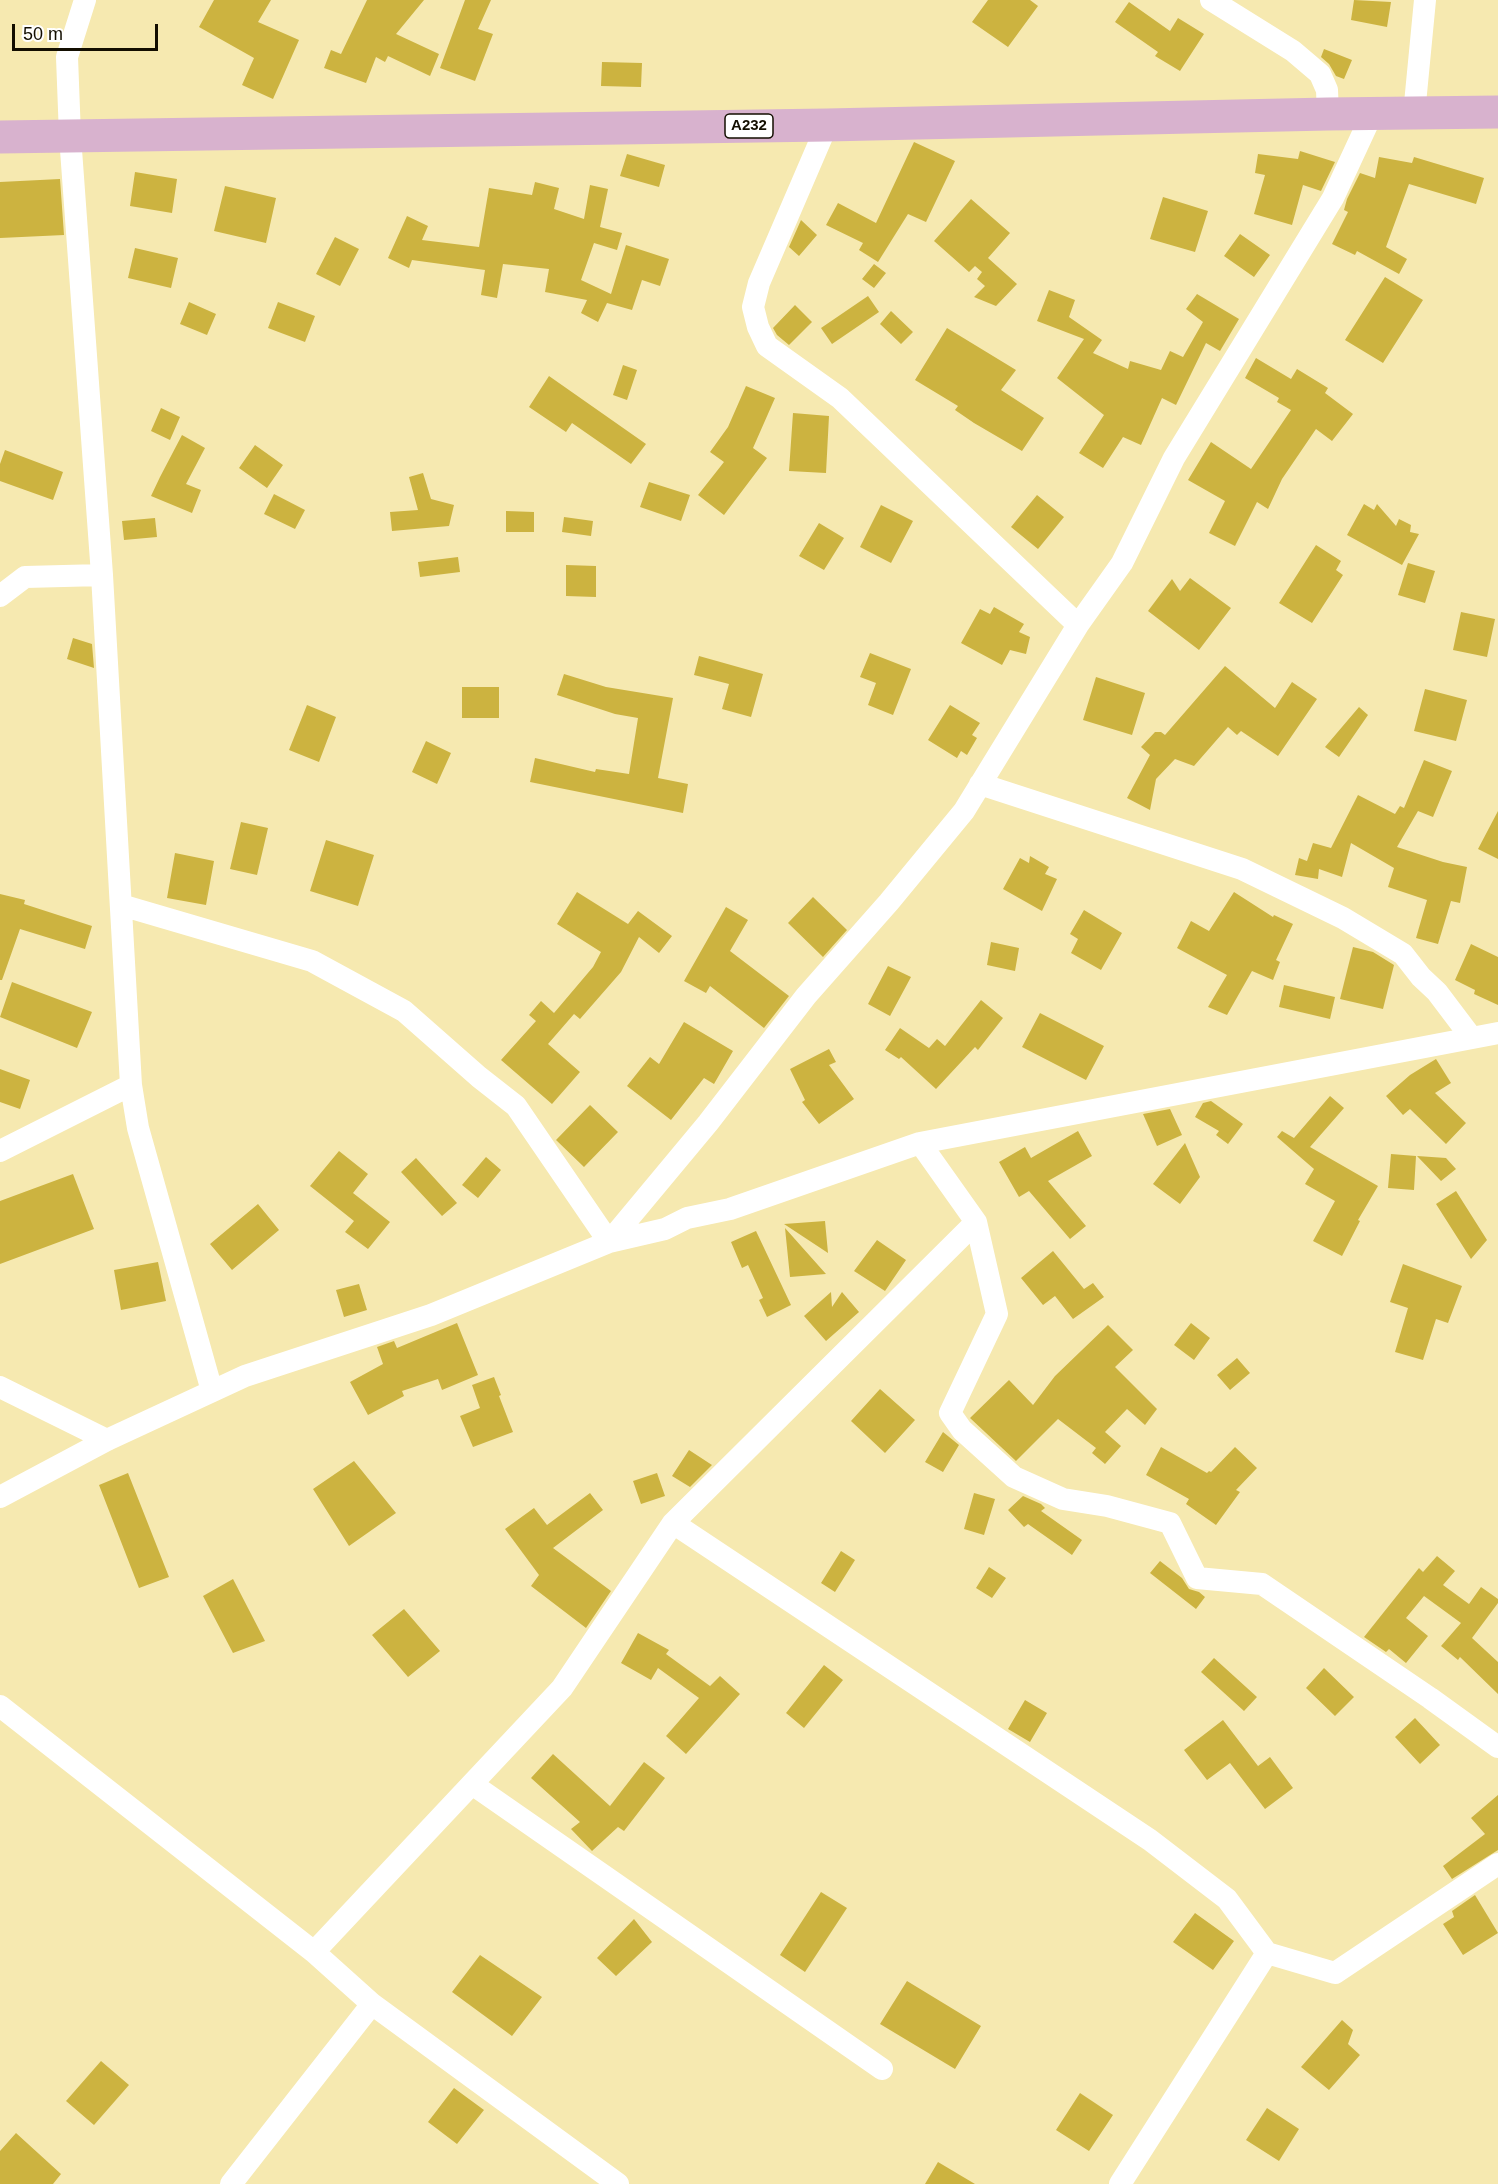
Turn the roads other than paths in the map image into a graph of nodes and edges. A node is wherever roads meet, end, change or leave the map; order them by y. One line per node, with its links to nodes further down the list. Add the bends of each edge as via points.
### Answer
1 (85, 0): 9 (street, via 67,57)
2 (1211, 0): 5 (street, via 1293,51 1320,74 1327,90)
3 (1425, 0): 7 (street)
4 (1498, 112): 7 (main road, A232)
5 (1328, 114): 6 (main road, A232); 8 (main road, A232)
6 (1372, 114): 7 (main road, A232); 13 (street, via 1333,198 1174,458 1122,563)
7 (1414, 114)
8 (827, 125): 9 (main road, A232); 13 (street, via 759,283 753,308 767,346 840,398)
9 (70, 136): 10 (main road, A232); 11 (street)
10 (0, 137)
11 (102, 575): 12 (street, via 25,577); 15 (street)
12 (0, 596)
13 (1078, 625): 14 (street)
14 (980, 784): 17 (street, via 1242,869 1343,918 1402,954); 22 (street, via 964,811 806,996)
15 (121, 905): 18 (street); 22 (street, via 312,961 405,1011 516,1106)
16 (1498, 1033): 17 (street)
17 (1471, 1037): 20 (street)
18 (131, 1085): 19 (street); 24 (street, via 138,1128)
19 (5, 1143)
20 (920, 1143): 21 (street); 22 (street, via 730,1209)
21 (976, 1222): 27 (street); 29 (street, via 998,1314 950,1413 962,1430 1014,1477 1064,1499 1170,1523 1197,1578 1262,1584)
22 (609, 1242): 24 (street, via 431,1315 245,1376)
23 (0, 1387): 25 (street)
24 (212, 1391): 25 (street)
25 (107, 1440): 26 (street)
26 (0, 1497)
27 (673, 1523): 30 (street, via 562,1688); 33 (street, via 1150,1840 1227,1899)
28 (0, 1706): 32 (street)
29 (1498, 1747)
30 (472, 1784): 32 (street); 35 (street)
31 (1498, 1864): 33 (street, via 1335,1973)
32 (314, 1952): 34 (street)
33 (1267, 1953): 38 (street)
34 (372, 2004): 36 (street); 37 (street)
35 (882, 2069)
36 (231, 2184)
37 (618, 2184)
38 (1120, 2184)

